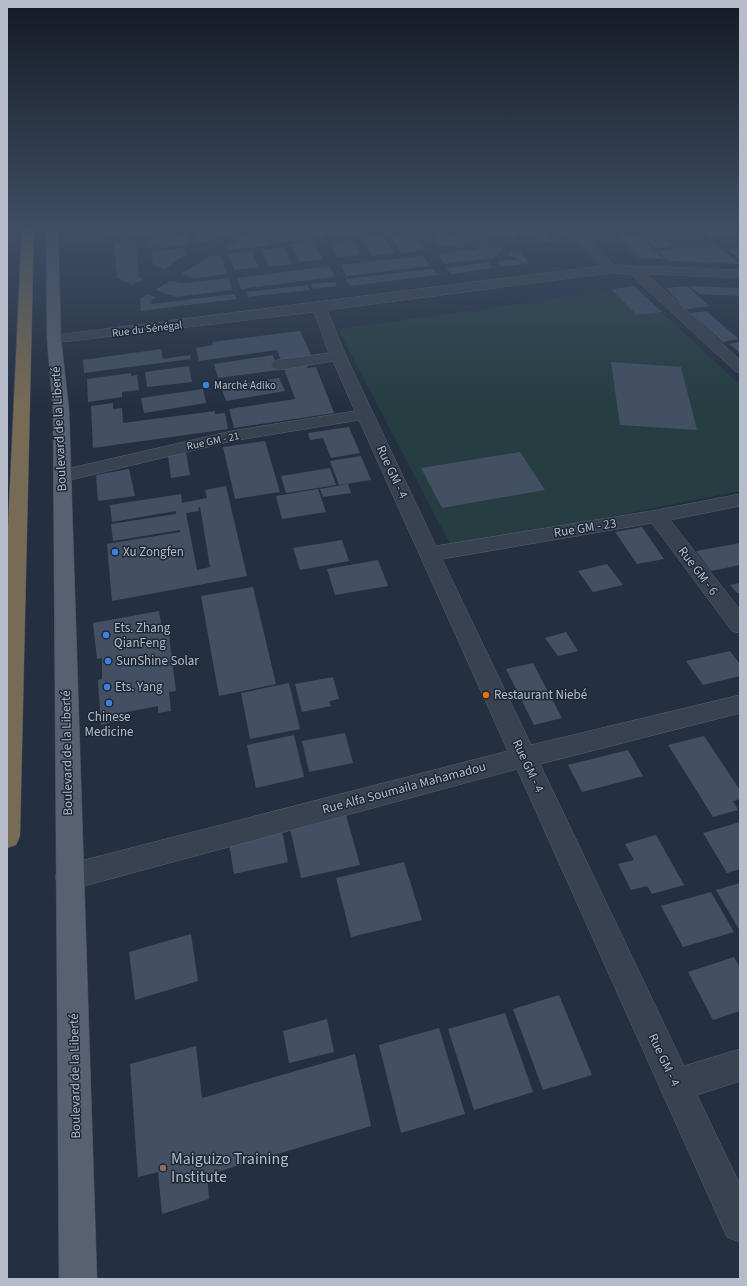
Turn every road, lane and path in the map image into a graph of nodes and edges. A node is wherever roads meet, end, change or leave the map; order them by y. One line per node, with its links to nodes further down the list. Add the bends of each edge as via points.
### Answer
1 (26, 286): 18 (highway)
2 (53, 286): 6 (main road, Boulevard de la Liberté)
3 (480, 286): 5 (street, Rue du Sénégal)
4 (651, 286): 9 (street)
5 (319, 307): 6 (street, Rue du Sénégal); 7 (street, Rue GM - 4)
6 (54, 339): 11 (main road, Boulevard de la Liberté)
7 (338, 356): 8 (street); 10 (street, Rue GM - 4)
8 (278, 365)
9 (740, 368)
10 (365, 414): 11 (street, Rue GM - 21, via 232,436); 14 (street, Rue GM - 4)
11 (62, 476): 19 (main road, Boulevard de la Liberté)
12 (740, 500): 13 (street, Rue GM - 23)
13 (657, 516): 14 (street, Rue GM - 23); 15 (street, Rue GM - 6)
14 (430, 554): 17 (street, Rue GM - 4)
15 (740, 625)
16 (740, 704): 17 (street, Rue Alfa Soumaila Mahamadou)
17 (524, 757): 19 (street, Rue Alfa Soumaila Mahamadou); 21 (street, Rue GM - 4)
18 (7, 836)
19 (70, 877): 23 (main road, Boulevard de la Liberté)
20 (740, 1065): 21 (street)
21 (676, 1085): 22 (street, Rue GM - 4)
22 (740, 1224)
23 (78, 1279)

